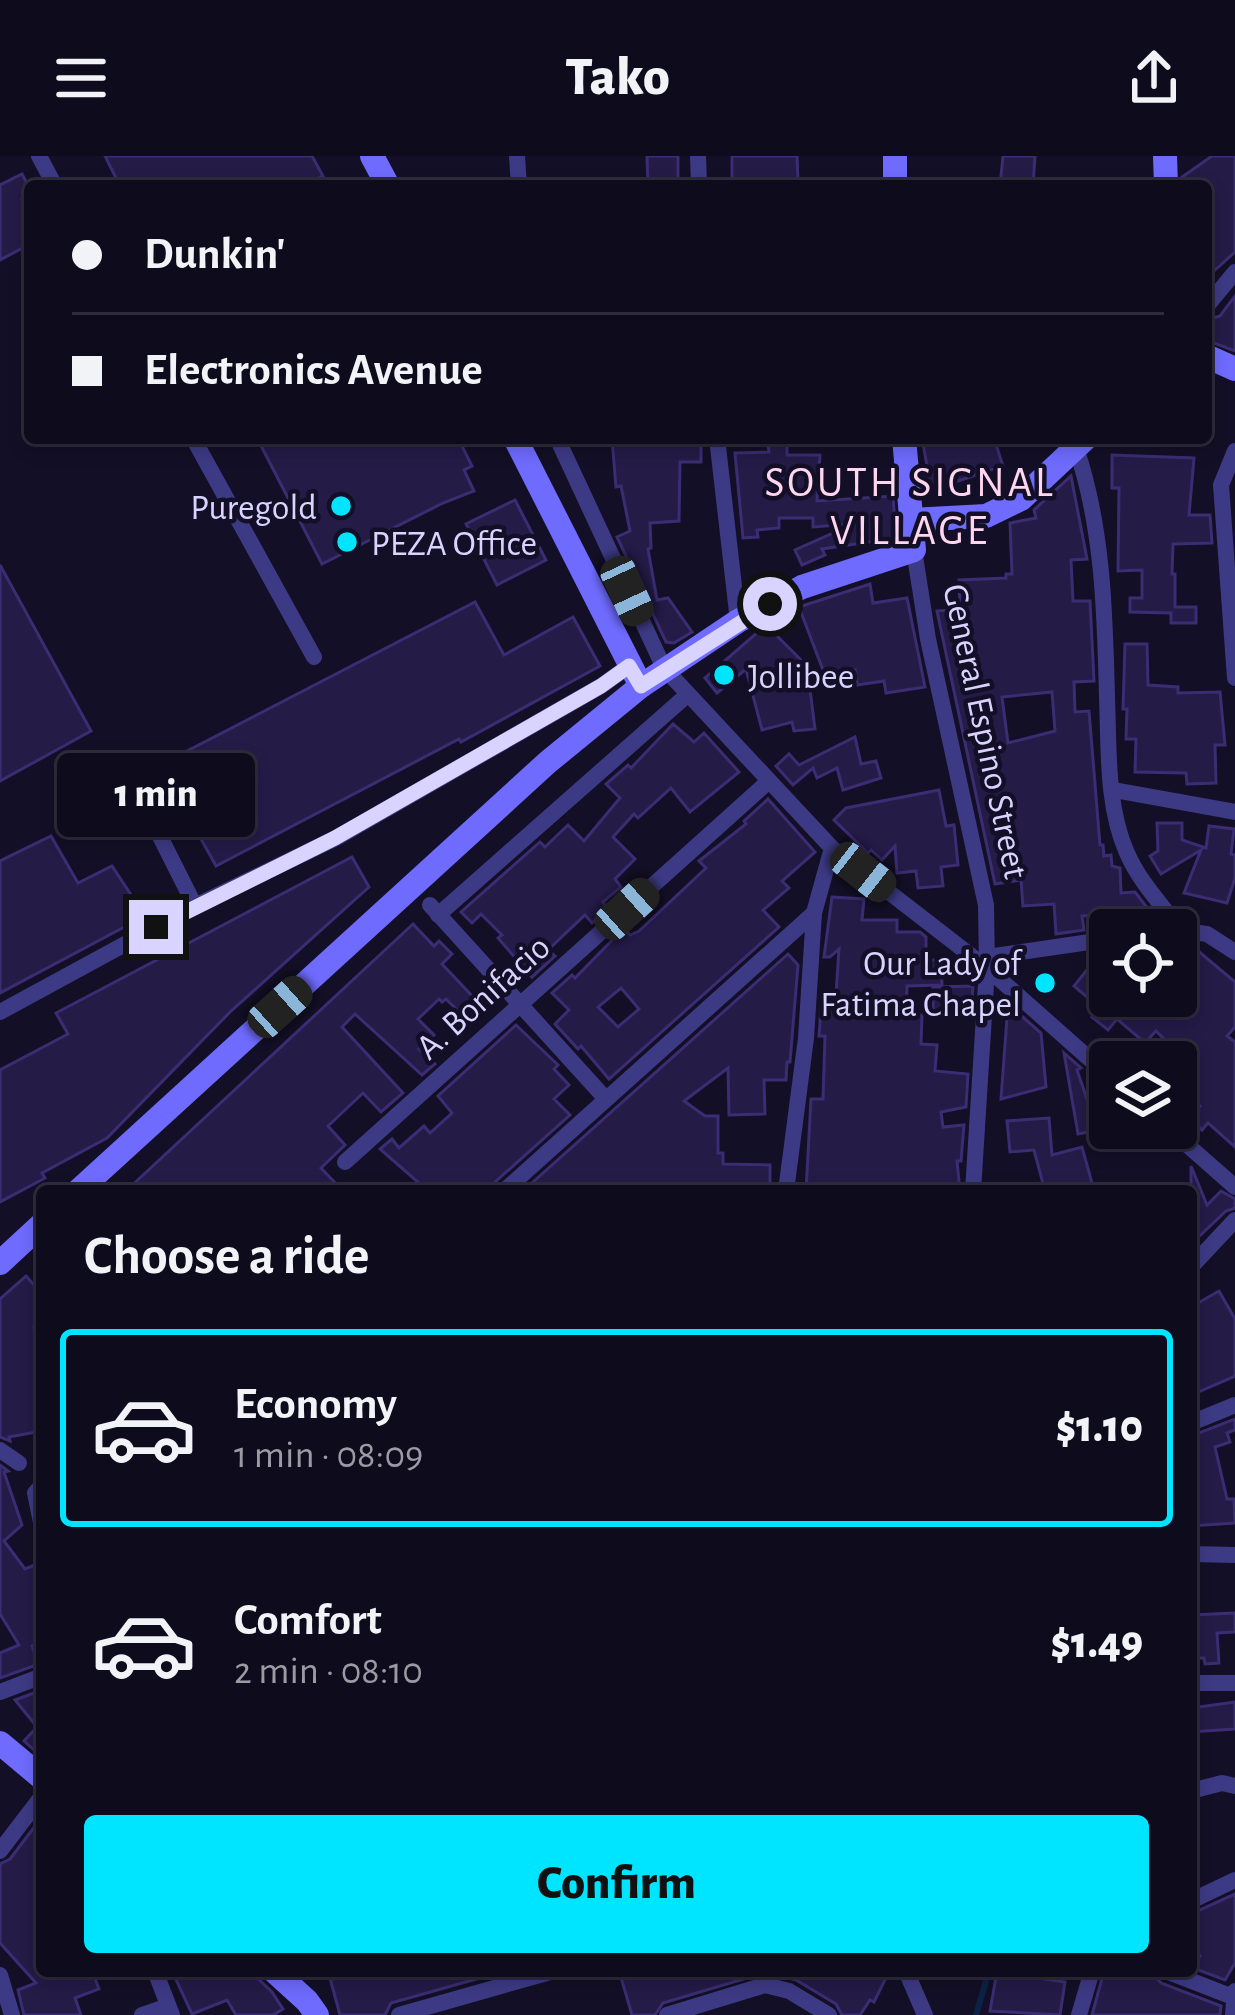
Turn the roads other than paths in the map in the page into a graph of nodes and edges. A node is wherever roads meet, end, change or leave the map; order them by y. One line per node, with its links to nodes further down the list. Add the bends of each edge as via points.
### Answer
1 (1235, 272): 2 (street)
2 (1212, 300)
3 (196, 444): 15 (street)
4 (518, 444): 17 (main road)
5 (560, 444): 16 (street)
6 (718, 444): 14 (street)
7 (905, 444): 11 (main road, General Espino Street)
8 (1080, 444): 11 (main road, via 1022,499 986,516)
9 (1081, 444): 22 (street, via 1104,602)
10 (1235, 451): 12 (street, via 1221,485)
11 (911, 520): 13 (main road, General Espino Street)
12 (1229, 539): 18 (street)
13 (914, 550): 14 (main road, via 835,573); 31 (street, General Espino Street, via 983,885)
14 (738, 621): 16 (main road)
15 (314, 657)
16 (664, 668): 17 (main road); 19 (street)
17 (635, 676): 25 (street, via 601,686 335,838); 38 (main road)
18 (1235, 678)
19 (686, 696): 21 (street); 32 (street, via 434,910)
20 (123, 763): 25 (street)
21 (769, 781): 24 (street); 32 (street, A. Bonifacio)
22 (1114, 790): 23 (street); 26 (street, via 1127,853)
23 (1235, 812)
24 (832, 848): 27 (street); 31 (street)
25 (195, 906): 33 (street)
26 (1164, 909)
27 (814, 913): 35 (street); 40 (street)
28 (1197, 933): 30 (street)
29 (1089, 943): 31 (street)
30 (1235, 952)
31 (987, 962): 34 (street); 41 (street, General Espino Street)
32 (521, 1006): 35 (street); 37 (street, A. Bonifacio)
33 (0, 1012)
34 (1089, 1057)
35 (605, 1098): 39 (street)
36 (1192, 1149): 42 (street)
37 (345, 1162)
38 (85, 1185)
39 (511, 1185)
40 (787, 1185)
41 (973, 1185)
42 (1235, 1187)
43 (1235, 1220): 45 (street)
44 (36, 1229): 46 (main road)
45 (1197, 1261)
46 (0, 1262)
47 (1235, 1405): 48 (street)
48 (1197, 1421)
49 (0, 1450): 50 (street)
50 (19, 1463)
51 (1197, 1554): 52 (street)
52 (1235, 1555)
53 (36, 1678): 56 (street)
54 (1235, 1682): 55 (street)
55 (1197, 1683)
56 (0, 1692)
57 (0, 1743): 58 (main road)
58 (36, 1773)
59 (1235, 1786): 60 (street)
60 (1197, 1789)
61 (36, 1804): 62 (street)
62 (0, 1851)
63 (1235, 1880): 64 (street)
64 (1197, 1892)
65 (0, 1975): 74 (street)
66 (157, 1977): 73 (street)
67 (281, 1977): 76 (main road)
68 (533, 1977): 77 (street)
69 (909, 1977): 80 (street)
70 (1090, 1977): 81 (street)
71 (1180, 1977): 72 (street)
72 (1234, 2001)
73 (170, 2011): 75 (street)
74 (12, 2015)
75 (142, 2015)
76 (317, 2015)
77 (399, 2015)
78 (667, 2015): 79 (street, via 765,1984)
79 (829, 2015)
80 (925, 2015)
81 (1079, 2015)

